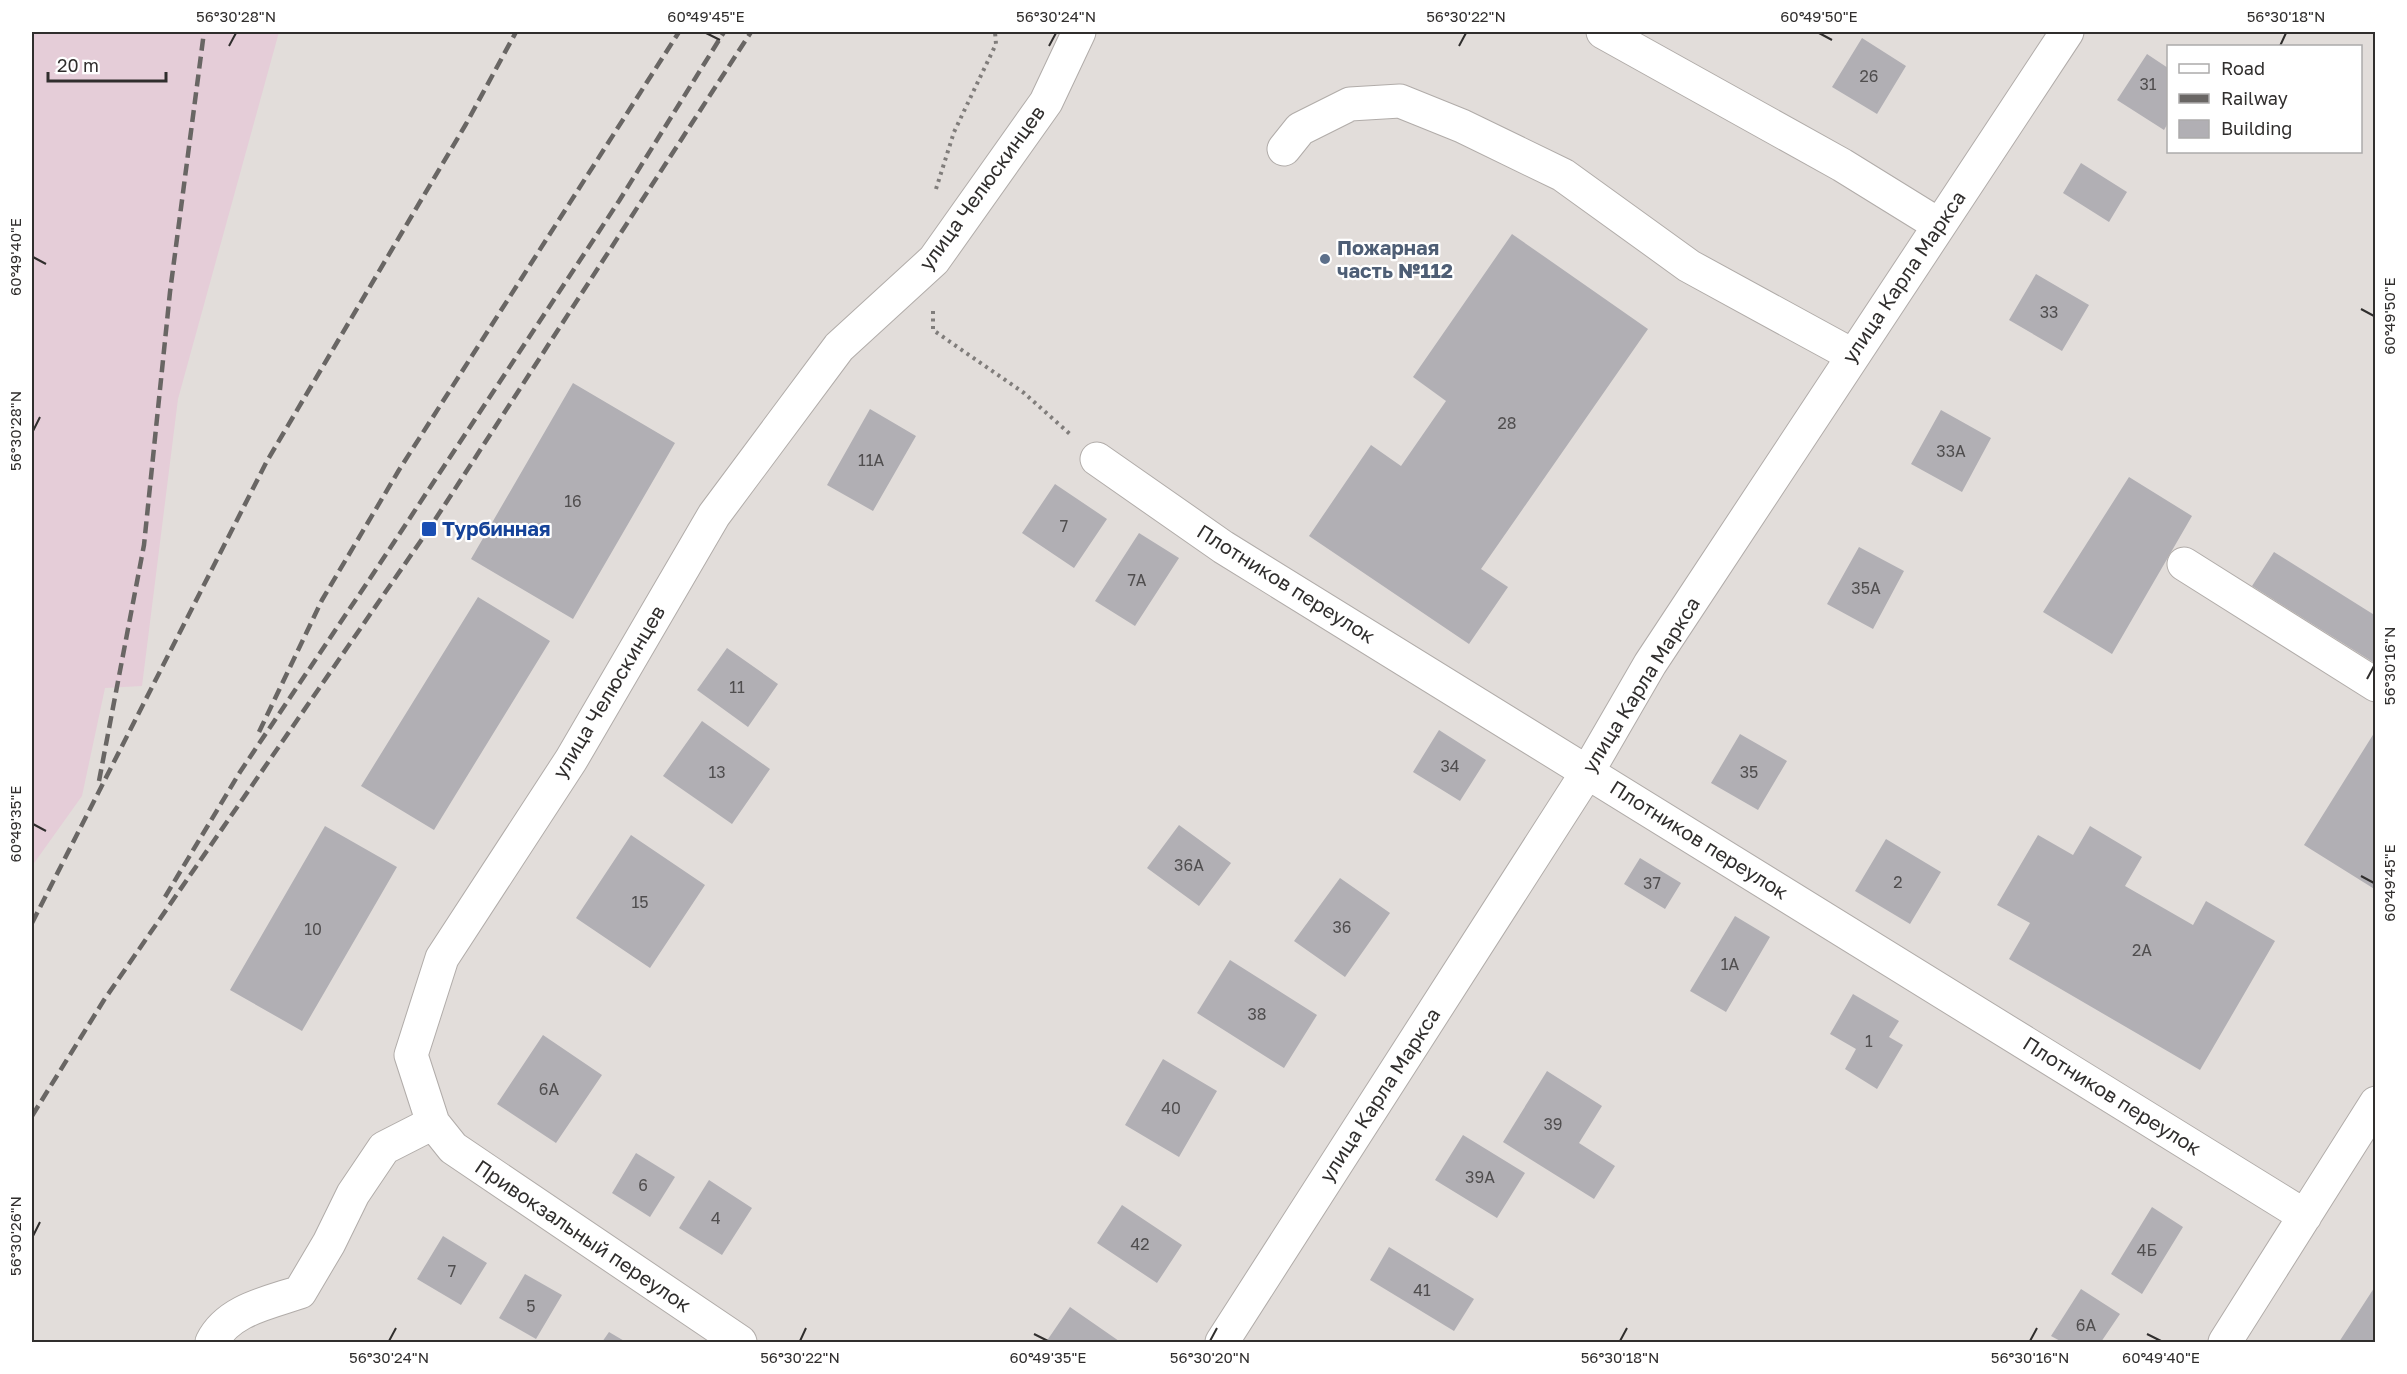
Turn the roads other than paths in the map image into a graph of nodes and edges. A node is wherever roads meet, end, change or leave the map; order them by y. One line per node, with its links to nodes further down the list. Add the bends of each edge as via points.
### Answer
1 (1079, 32): 12 (street, улица Челюскинцев, via 1046,102 934,260 839,347 714,515 571,760 442,958 411,1055)
2 (1603, 32): 5 (street, via 1842,165)
3 (2067, 32): 5 (street, улица Карла Маркса)
4 (1284, 149): 6 (street, via 1300,129 1350,104 1400,101 1563,175 1689,266)
5 (1939, 225): 6 (street, улица Карла Маркса)
6 (1852, 355): 10 (street, улица Карла Маркса, via 1650,664)
7 (1097, 459): 10 (street, Плотников переулок, via 1223,547)
8 (2184, 564): 9 (street)
9 (2376, 684)
10 (1588, 771): 13 (street, Плотников переулок); 16 (street, улица Карла Маркса)
11 (2376, 1103): 13 (street)
12 (433, 1123): 14 (street, via 384,1148 353,1194 300,1292 243,1312 219,1328); 15 (street, Привокзальный переулок, via 453,1148)
13 (2304, 1216): 17 (street)
14 (213, 1342)
15 (740, 1342)
16 (1222, 1342)
17 (2225, 1342)

